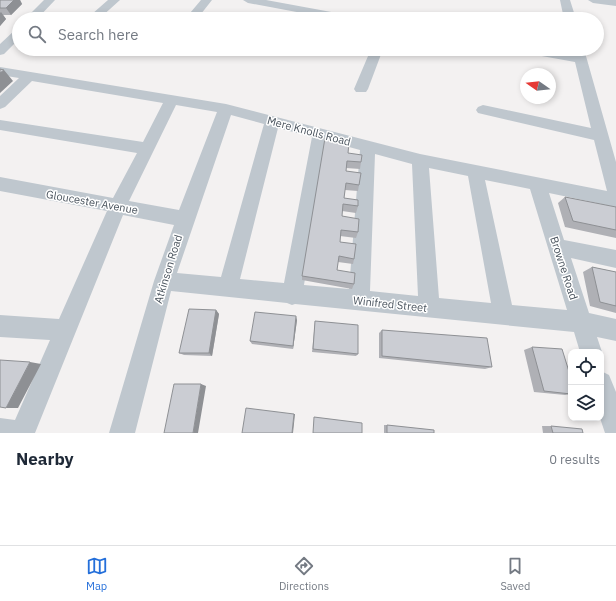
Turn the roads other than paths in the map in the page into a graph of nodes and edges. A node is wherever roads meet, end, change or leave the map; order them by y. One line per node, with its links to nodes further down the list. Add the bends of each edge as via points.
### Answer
1 (50, 0): 9 (street)
2 (115, 0): 10 (street)
3 (207, 0): 11 (street)
4 (248, 0): 8 (street)
5 (565, 0): 14 (street)
6 (593, 0): 7 (street)
7 (616, 3)
8 (298, 9): 12 (street); 13 (street)
9 (39, 12)
10 (101, 12)
11 (197, 12)
12 (296, 12)
13 (314, 12)
14 (568, 12)
15 (12, 39): 16 (street)
16 (0, 51)
17 (374, 56): 21 (street)
18 (581, 56): 29 (street)
19 (0, 71): 20 (street, Mere Knolls Road)
20 (29, 76): 22 (street, Mere Knolls Road); 23 (street)
21 (361, 89)
22 (172, 100): 24 (street, Mere Knolls Road); 31 (street)
23 (0, 104)
24 (226, 109): 26 (street, Mere Knolls Road); 39 (street, Atkinson Road)
25 (483, 110): 29 (street)
26 (272, 121): 28 (street, Mere Knolls Road); 43 (street)
27 (0, 125): 31 (street)
28 (320, 134): 30 (street, Mere Knolls Road); 44 (street)
29 (601, 136): 36 (street)
30 (368, 146): 32 (street, Mere Knolls Road); 45 (street)
31 (147, 149): 38 (street)
32 (420, 160): 33 (street, Mere Knolls Road); 46 (street)
33 (475, 172): 35 (street, Mere Knolls Road); 47 (street)
34 (0, 184): 38 (street, Gloucester Avenue)
35 (537, 184): 37 (street, Mere Knolls Road); 40 (street, Browne Road)
36 (616, 193)
37 (616, 200)
38 (118, 206): 39 (street, Gloucester Avenue); 50 (street)
39 (185, 219): 42 (street, Atkinson Road)
40 (557, 247): 41 (street); 48 (street, Browne Road)
41 (616, 259)
42 (164, 281): 43 (street, Winifred Street); 57 (street, Atkinson Road)
43 (228, 287): 44 (street, Winifred Street)
44 (292, 295): 45 (street, Winifred Street)
45 (359, 301): 46 (street, Winifred Street)
46 (428, 308): 47 (street, Winifred Street)
47 (504, 315): 48 (street, Winifred Street)
48 (581, 322): 51 (street, Winifred Street); 52 (street, Browne Road)
49 (0, 326): 50 (street)
50 (65, 330): 56 (street)
51 (616, 330)
52 (590, 349)
53 (602, 385): 54 (street)
54 (616, 430)
55 (0, 431): 56 (street)
56 (22, 433)
57 (122, 433)

